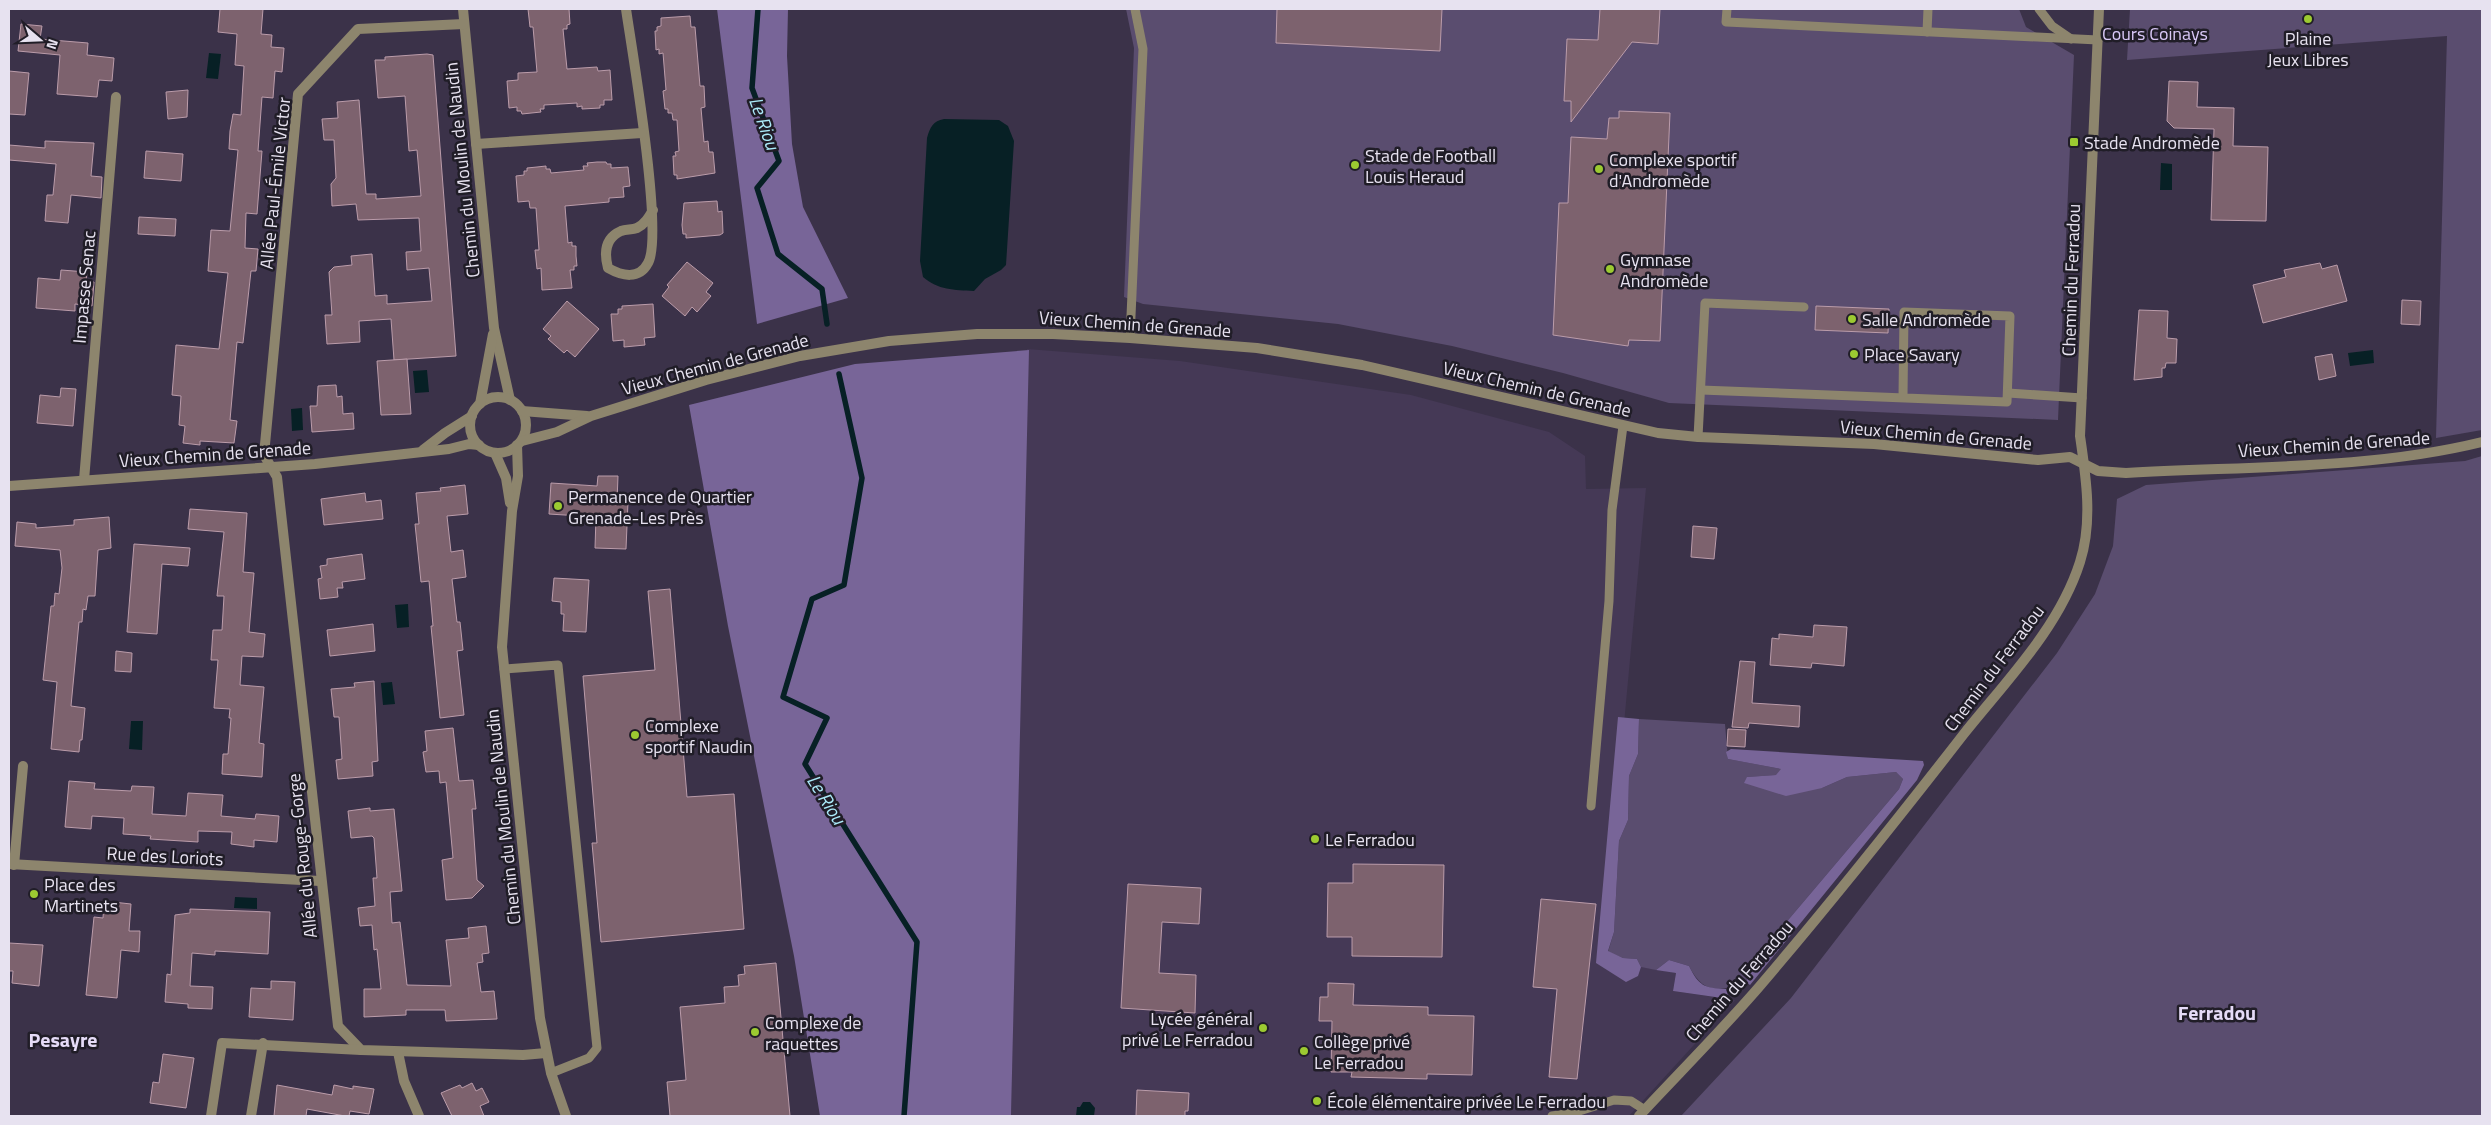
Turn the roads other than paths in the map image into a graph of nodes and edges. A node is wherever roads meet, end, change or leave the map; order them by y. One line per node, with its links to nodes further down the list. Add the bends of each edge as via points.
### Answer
1 (463, 9): 8 (street, Chemin du Moulin de Naudin)
2 (626, 9): 13 (street)
3 (1135, 9): 18 (lane, via 1143,49)
4 (1726, 9): 9 (lane, via 1726,22)
5 (1928, 9): 9 (lane)
6 (2039, 9): 10 (lane, via 2052,26)
7 (2099, 9): 11 (street, Chemin du Ferradou)
8 (464, 24): 14 (street, Chemin du Moulin de Naudin); 36 (street, Allée Paul-Émile Victor, via 358,30 298,94 265,436 264,455)
9 (1927, 32): 10 (lane)
10 (2072, 39): 11 (lane)
11 (2098, 40): 22 (street, Chemin du Ferradou)
12 (116, 97): 37 (street, Impasse Senac)
13 (642, 133): 14 (street); 15 (street)
14 (476, 144): 17 (street, Chemin du Moulin de Naudin)
15 (653, 210): 15 (street, via 638,228 621,232 609,241 605,256 608,268 622,276 636,274 648,264 653,248)
16 (1804, 307): 19 (lane, via 1706,302)
17 (494, 328): 23 (street, Chemin du Moulin de Naudin); 24 (street, Chemin du Moulin de Naudin)
18 (1130, 338): 27 (street, Vieux Chemin de Grenade, via 977,334 853,346 754,367); 28 (street, Vieux Chemin de Grenade, via 1257,348 1362,365)
19 (1701, 390): 20 (lane); 29 (lane)
20 (1902, 397): 21 (lane); 21 (lane, via 1904,312 2010,316)
21 (2008, 397): 22 (lane)
22 (2082, 398): 35 (street, Chemin du Ferradou, via 2080,436)
23 (510, 400): 24 (street, via 495,398); 25 (street)
24 (480, 404): 26 (street)
25 (522, 411): 27 (street, Vieux Chemin de Grenade); 31 (street, via 526,426)
26 (472, 416): 32 (street, via 472,432); 33 (street, Vieux Chemin de Grenade)
27 (591, 416): 31 (street, Vieux Chemin de Grenade, via 557,432)
28 (1623, 426): 29 (street, Vieux Chemin de Grenade); 42 (lane, via 1612,510 1609,600)
29 (1698, 437): 35 (street, Vieux Chemin de Grenade, via 1874,444 2038,460 2070,457)
30 (2482, 442): 35 (street, Vieux Chemin de Grenade, via 2440,453 2368,461 2126,473)
31 (519, 443): 34 (street, via 511,450); 39 (street, Chemin du Moulin de Naudin)
32 (479, 445): 33 (street, Vieux Chemin de Grenade); 34 (street)
33 (423, 450): 36 (street, Vieux Chemin de Grenade, via 396,456)
34 (495, 453): 39 (street, Chemin du Moulin de Naudin, via 506,478)
35 (2084, 466): 50 (street, Chemin du Ferradou, via 2087,514 2080,561 2064,601 2042,635 1759,987)
36 (269, 467): 37 (street, Vieux Chemin de Grenade); 44 (street, Allée du Rouge-Gorge, via 277,477)
37 (84, 480): 38 (street, Vieux Chemin de Grenade)
38 (9, 486)
39 (512, 511): 40 (street, Chemin du Moulin de Naudin, via 502,647)
40 (504, 668): 48 (street, Chemin du Moulin de Naudin); 49 (lane, via 558,665 596,1048 589,1058)
41 (23, 766): 43 (street)
42 (1591, 806)
43 (11, 864): 44 (street, Rue des Loriots)
44 (320, 881): 46 (street, Allée du Rouge-Gorge, via 338,1026)
45 (263, 1043): 46 (street); 51 (street, via 222,1043); 52 (street)
46 (361, 1050): 47 (street)
47 (398, 1052): 48 (street); 53 (street, via 404,1080)
48 (546, 1053): 49 (street, Chemin du Moulin de Naudin)
49 (551, 1073): 54 (street, Chemin du Moulin de Naudin)
50 (1642, 1113): 55 (lane, via 1632,1101 1614,1100)
51 (211, 1116)
52 (251, 1116)
53 (419, 1116)
54 (566, 1116)
55 (1552, 1116)

